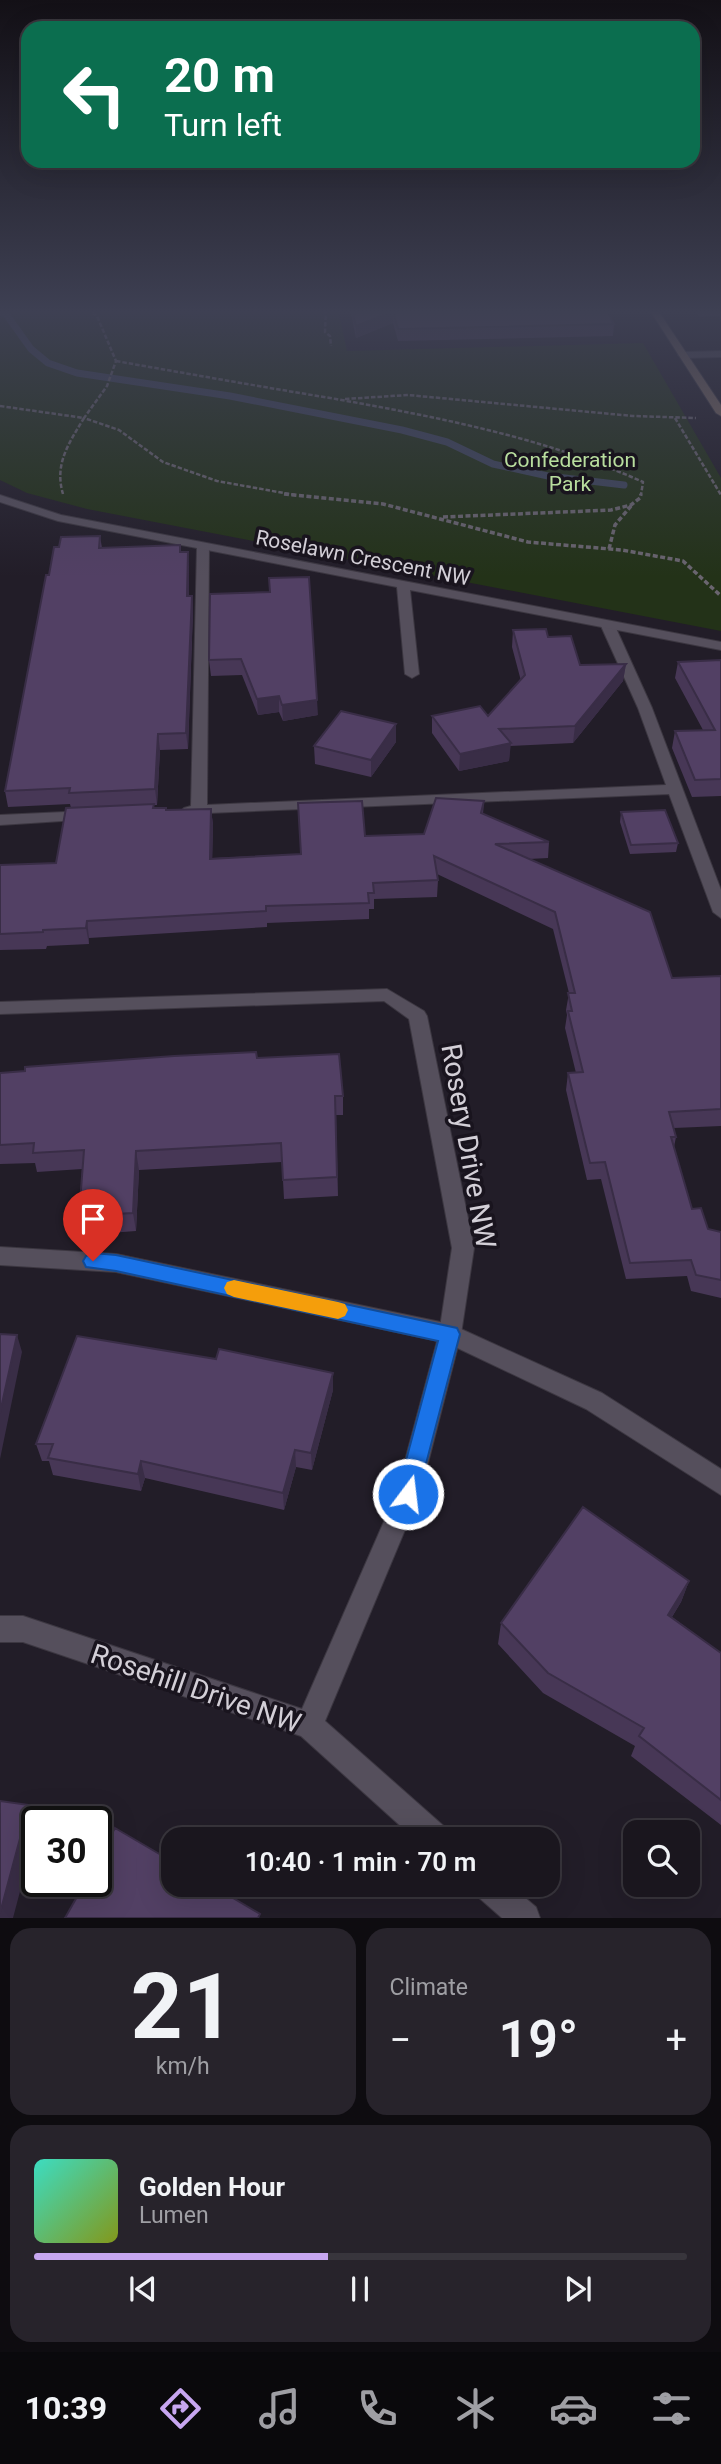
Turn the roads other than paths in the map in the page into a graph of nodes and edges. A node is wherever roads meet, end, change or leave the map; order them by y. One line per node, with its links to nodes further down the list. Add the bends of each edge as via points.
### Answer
1 (0, 498): 2 (street, Roselawn Crescent NW, via 58,518)
2 (203, 547): 3 (street, Roselawn Crescent NW); 8 (street)
3 (403, 585): 4 (street, Roselawn Crescent NW); 6 (street)
4 (608, 626): 5 (street, Roselawn Crescent NW); 7 (street)
5 (721, 646)
6 (412, 674)
7 (675, 789): 8 (street); 12 (street)
8 (198, 811): 9 (street)
9 (172, 812)
10 (106, 815): 11 (street)
11 (0, 820)
12 (721, 912)
13 (0, 1008): 15 (street, Rosery Drive NW, via 387,996 418,1016 463,1248)
14 (0, 1256): 15 (street, via 116,1263)
15 (450, 1334): 16 (street, via 594,1401); 18 (street, Rosery Drive NW, via 408,1494)
16 (721, 1483)
17 (0, 1629): 18 (street, Rosehill Drive NW, via 23,1629)
18 (309, 1724): 19 (street, Rosehill Drive NW)
19 (424, 1827)
20 (501, 1897): 21 (street)
21 (525, 1918)

